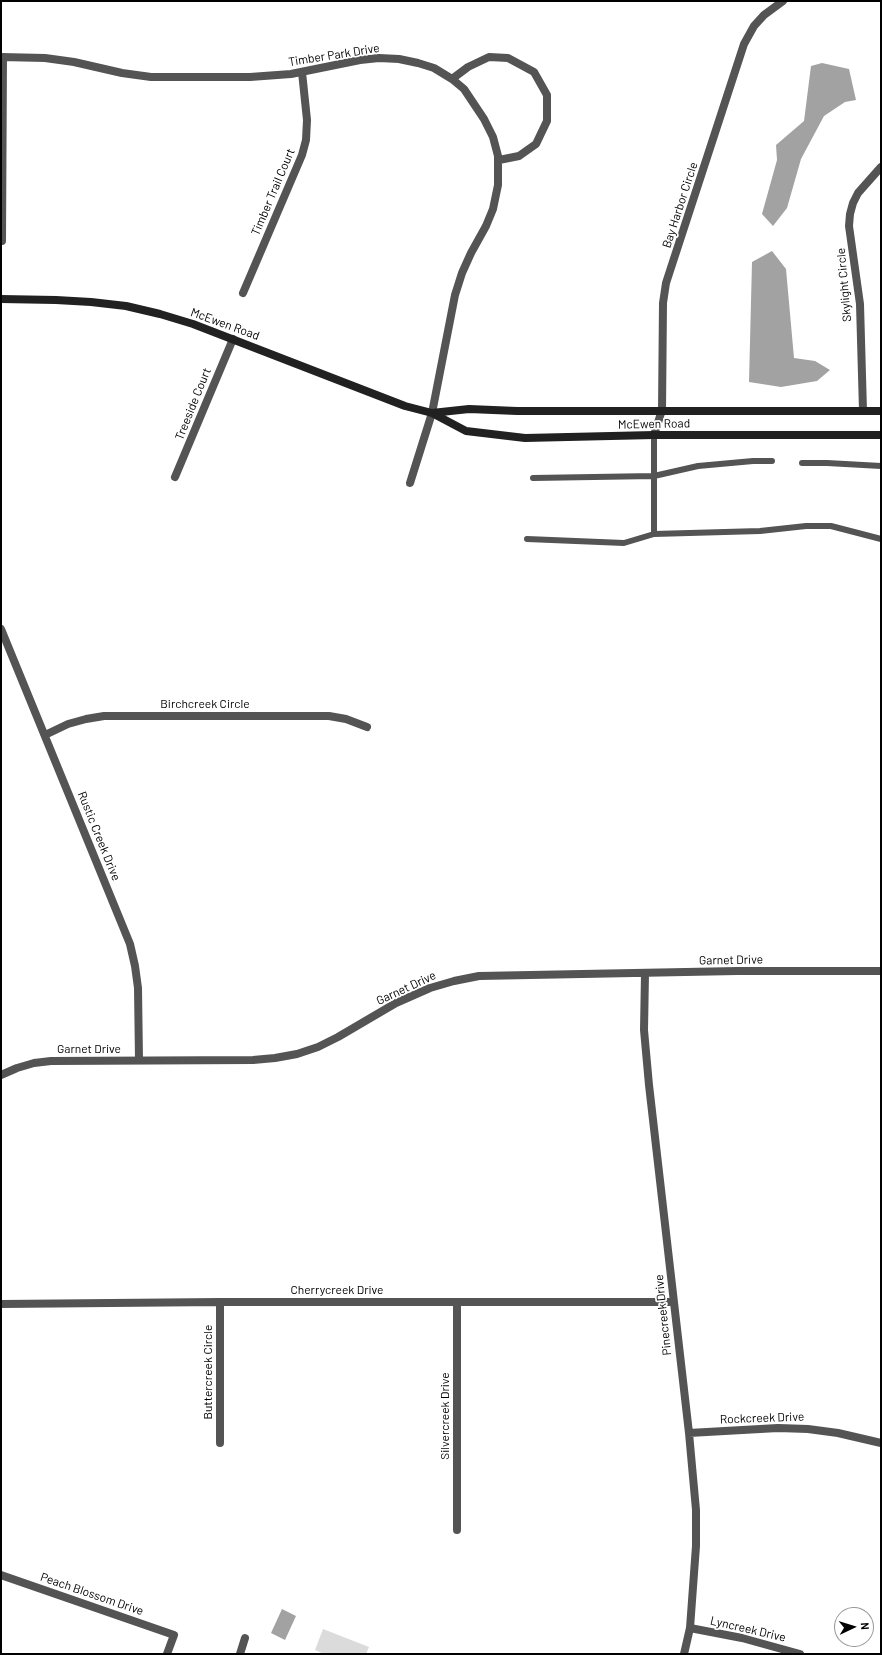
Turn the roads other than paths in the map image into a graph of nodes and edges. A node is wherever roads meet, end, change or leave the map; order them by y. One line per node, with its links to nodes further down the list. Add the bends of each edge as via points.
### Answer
1 (783, 1): 11 (street, Bay Harbor Circle, via 754,26 744,44 666,282 663,303)
2 (2, 57): 3 (street, Timber Park Drive, via 52,59 151,77 250,77); 7 (street)
3 (302, 72): 4 (street, Timber Park Drive, via 380,58 418,62); 8 (street, Timber Trail Court, via 307,120 302,155)
4 (452, 79): 5 (street, Timber Park Drive, via 469,96 484,119 493,137); 5 (street, via 488,57 508,58 534,72 547,95 547,121 536,144 519,156)
5 (499, 160): 14 (street, Timber Park Drive, via 498,185 493,209 468,259 455,295)
6 (881, 167): 12 (street, Skylight Circle, via 852,203 849,226 860,304)
7 (2, 241)
8 (243, 293)
9 (1, 299): 10 (street, McEwen Road, via 56,300 126,306 193,324)
10 (233, 339): 14 (street, McEwen Road, via 405,406); 21 (street, Treeside Court)
11 (662, 410): 12 (street, McEwen Road); 14 (street, McEwen Road, via 469,409); 15 (street, Bay Harbor Circle)
12 (863, 411): 13 (street, McEwen Road)
13 (881, 412)
14 (432, 413): 15 (street, McEwen Road, via 466,430 525,438); 23 (street, Timber Park Drive)
15 (654, 435): 16 (street, McEwen Road); 20 (lane)
16 (881, 435)
17 (772, 461): 20 (lane, via 698,466)
18 (802, 463): 19 (lane)
19 (881, 466)
20 (654, 476): 22 (lane); 24 (lane)
21 (175, 477)
22 (533, 478)
23 (410, 483)
24 (654, 534): 25 (lane, via 624,543); 26 (lane, via 831,526)
25 (527, 539)
26 (881, 539)
27 (1, 629): 29 (street, Rustic Creek Drive)
28 (367, 727): 29 (street, Birchcreek Circle, via 329,716 104,716 68,724)
29 (45, 735): 32 (street, Rustic Creek Drive, via 130,944 138,988)
30 (881, 971): 31 (street, Garnet Drive)
31 (645, 974): 32 (street, Garnet Drive, via 479,976 430,988 396,1003 338,1038 297,1054 253,1060); 36 (street, Pinecreek Drive, via 644,1030)
32 (139, 1060): 33 (street, Garnet Drive, via 51,1061 34,1063)
33 (1, 1075)
34 (220, 1302): 35 (street, Cherrycreek Drive); 37 (street, Cherrycreek Drive); 39 (street, Buttercreek Circle)
35 (457, 1302): 36 (street, Cherrycreek Drive); 41 (street, Silvercreek Drive)
36 (673, 1302): 38 (street, Pinecreek Drive)
37 (1, 1304)
38 (689, 1433): 40 (street, Rockcreek Drive, via 778,1428 808,1429); 43 (street, Pinecreek Drive, via 696,1510)
39 (220, 1443)
40 (881, 1443)
41 (457, 1530)
42 (1, 1575): 45 (street, Peach Blossom Drive, via 174,1635)
43 (690, 1628): 47 (street, Pinecreek Drive); 48 (street, Lyncreek Drive, via 742,1638)
44 (245, 1638): 46 (street)
45 (167, 1654)
46 (240, 1654)
47 (684, 1654)
48 (800, 1654)

